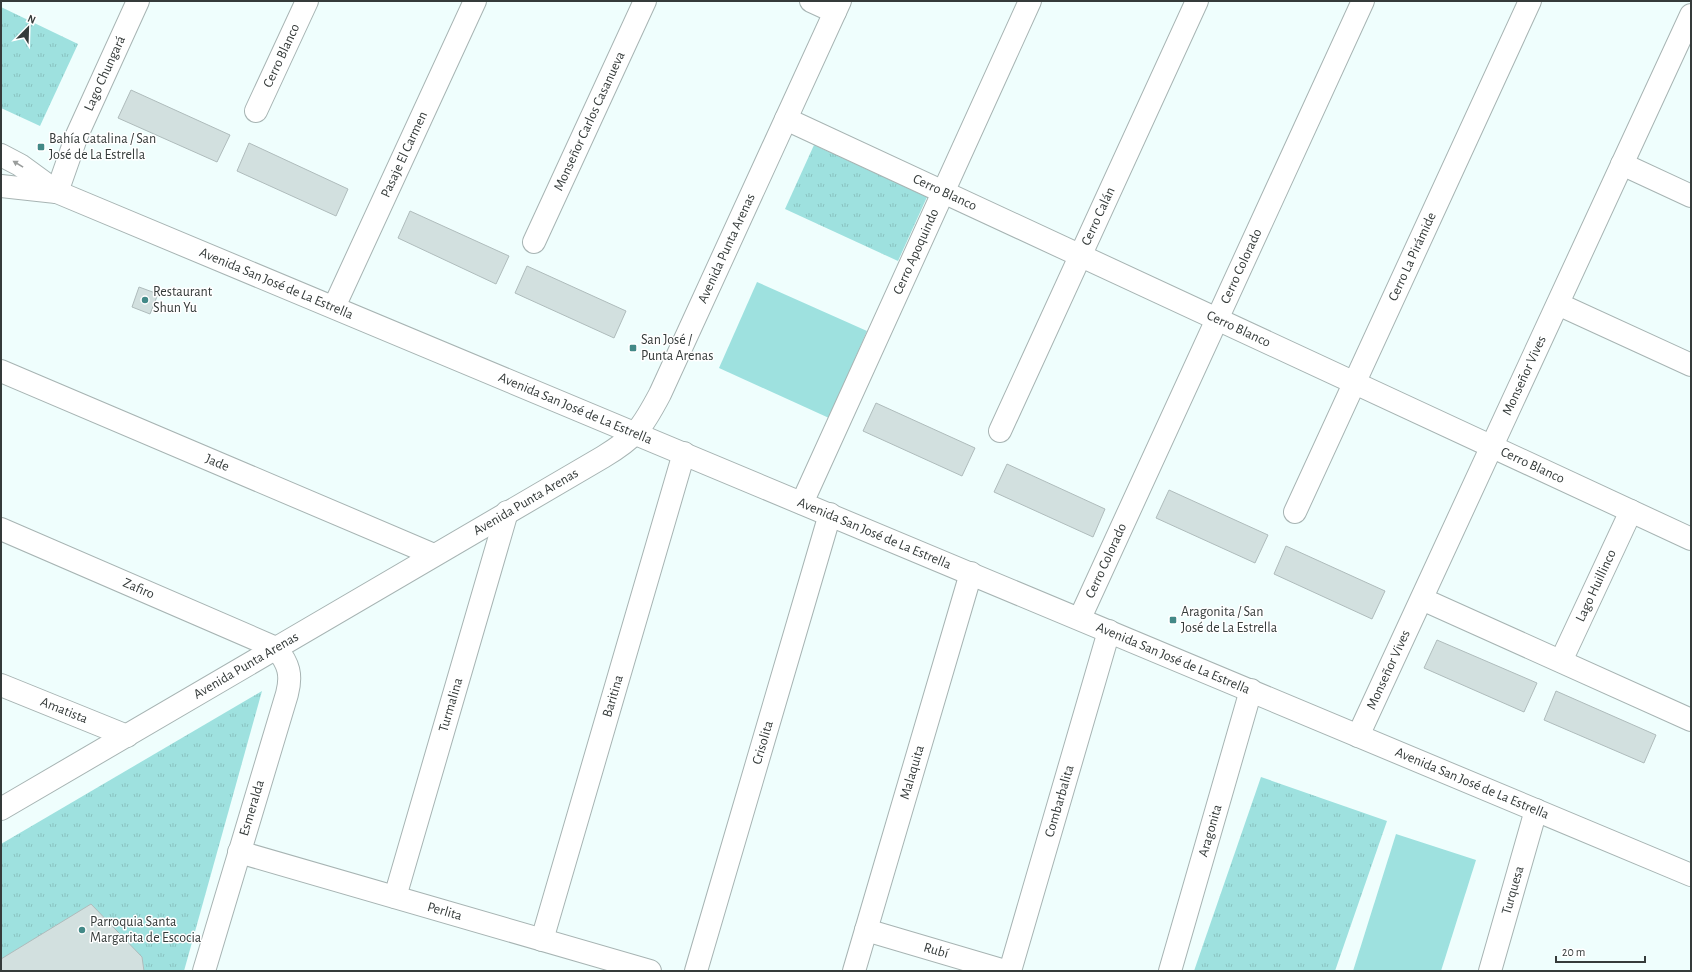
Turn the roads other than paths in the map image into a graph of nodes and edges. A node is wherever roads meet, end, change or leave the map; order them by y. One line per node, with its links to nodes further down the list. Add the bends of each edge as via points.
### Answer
1 (138, 1): 17 (street, Lago Chungará, via 76,135)
2 (307, 1): 12 (street, Cerro Blanco)
3 (475, 1): 23 (street, Pasaje El Carmen)
4 (645, 1): 20 (street, Monseñor Carlos Casanueva)
5 (811, 1): 10 (street)
6 (1030, 1): 18 (street, Cerro Apoquindo)
7 (1197, 1): 21 (street, Cerro Calán)
8 (1363, 1): 24 (street, Cerro Colorado)
9 (1530, 1): 27 (street, Cerro La Pirámide)
10 (838, 6): 13 (street, Avenida Punta Arenas)
11 (1689, 25): 15 (street, Monseñor Vives)
12 (256, 111)
13 (786, 119): 18 (street, Cerro Blanco); 29 (street, Avenida Punta Arenas, via 660,394)
14 (1, 155): 17 (street, Avenida San José de La Estrella, one-way to 14, via 20,165)
15 (1622, 164): 19 (street); 22 (street, Monseñor Vives)
16 (1, 186): 17 (street, Avenida San José de La Estrella)
17 (57, 192): 23 (street, Avenida San José de La Estrella)
18 (943, 192): 21 (street, Cerro Blanco); 32 (street, Cerro Apoquindo)
19 (1691, 196)
20 (534, 242)
21 (1081, 256): 24 (street, Cerro Blanco); 28 (street, Cerro Calán)
22 (1558, 304): 25 (street); 30 (street, Monseñor Vives)
23 (334, 307): 29 (street, Avenida San José de La Estrella)
24 (1218, 319): 27 (street, Cerro Blanco); 42 (street, Cerro Colorado)
25 (1691, 366)
26 (1, 371): 39 (street, Jade)
27 (1355, 382): 30 (street, Cerro Blanco); 35 (street, Cerro La Pirámide)
28 (1000, 432)
29 (636, 433): 31 (street, Avenida San José de La Estrella); 34 (street, Avenida Punta Arenas, via 620,447)
30 (1492, 446): 33 (street, Cerro Blanco); 41 (street, Monseñor Vives)
31 (684, 453): 32 (street, Avenida San José de La Estrella); 57 (street, Baritina)
32 (802, 503): 36 (street, Avenida San José de La Estrella)
33 (1631, 511): 38 (street, Cerro Blanco); 45 (street, Lago Huillinco)
34 (507, 512): 39 (street, Avenida Punta Arenas); 55 (street, Turmalina)
35 (1295, 512)
36 (830, 514): 40 (street, Avenida San José de La Estrella); 60 (street, Crisolita)
37 (1, 529): 44 (street, Zafiro)
38 (1691, 539)
39 (434, 554): 44 (street, Avenida Punta Arenas)
40 (971, 573): 42 (street, Avenida San José de La Estrella); 56 (street, Malaquita)
41 (1422, 598): 45 (street); 50 (street, Monseñor Vives)
42 (1080, 618): 43 (street, Avenida San José de La Estrella)
43 (1109, 631): 47 (street, Avenida San José de La Estrella); 63 (street, Combarbalita)
44 (276, 648): 49 (street, Avenida Punta Arenas); 53 (street, Esmeralda, via 284,658 290,682)
45 (1561, 661): 48 (street)
46 (1, 685): 49 (street, Amatista)
47 (1251, 690): 50 (street, Avenida San José de La Estrella); 64 (street, Aragonita)
48 (1691, 720)
49 (127, 736): 51 (street, Avenida Punta Arenas)
50 (1358, 736): 52 (street, Avenida San José de La Estrella)
51 (1, 809)
52 (1536, 810): 54 (street, Avenida San José de La Estrella); 65 (street, Turquesa)
53 (239, 852): 55 (street, Perlita); 58 (street, Esmeralda)
54 (1691, 875)
55 (395, 897): 57 (street, Perlita)
56 (866, 930): 61 (street, Malaquita); 62 (street, Rubí)
57 (542, 940): 59 (street, Perlita)
58 (204, 971)
59 (650, 971)
60 (696, 971)
61 (854, 971)
62 (1005, 971)
63 (1010, 971)
64 (1170, 971)
65 (1490, 971)

